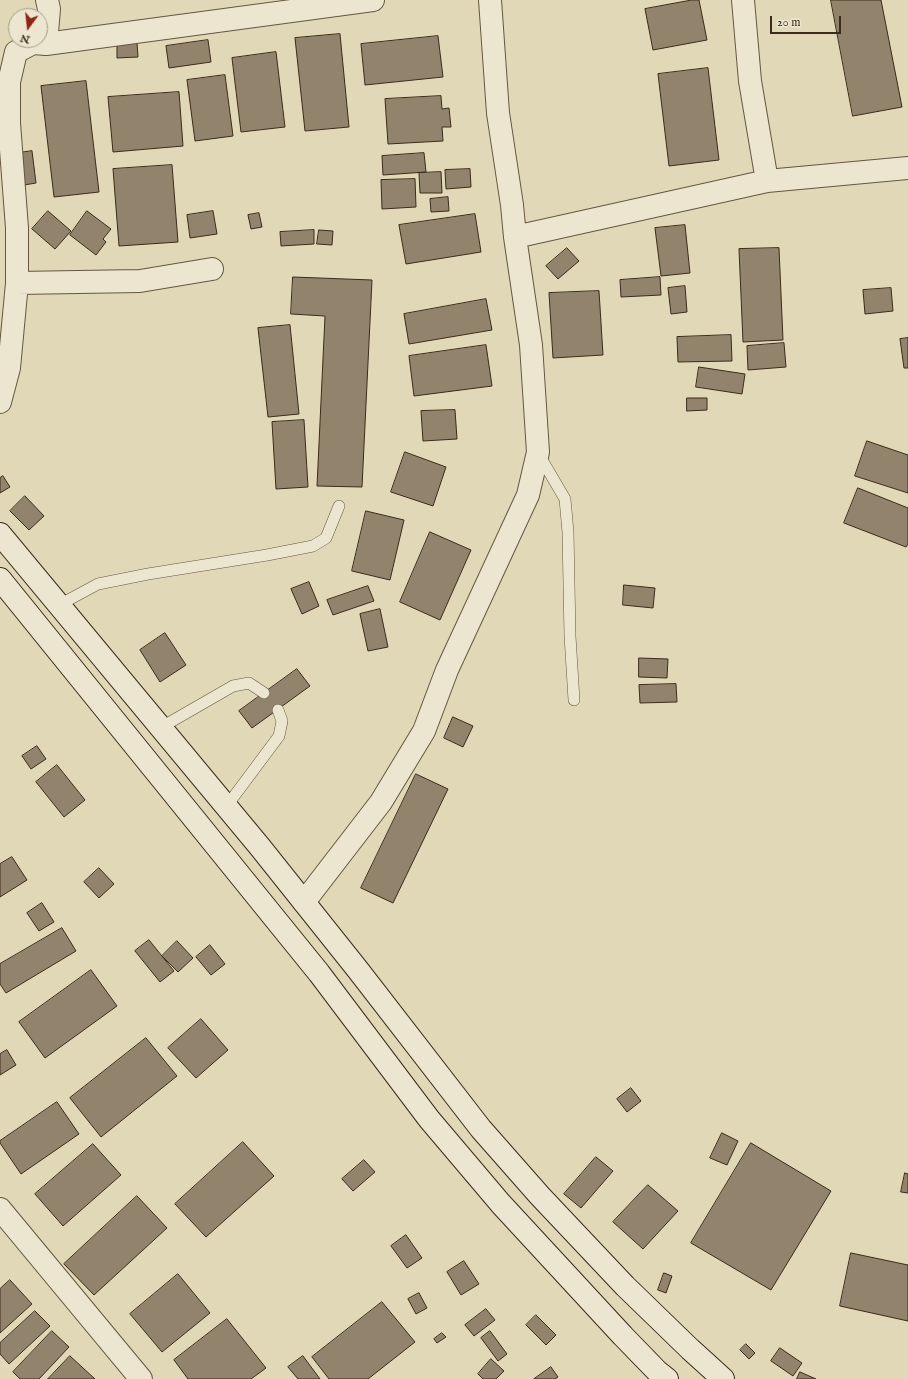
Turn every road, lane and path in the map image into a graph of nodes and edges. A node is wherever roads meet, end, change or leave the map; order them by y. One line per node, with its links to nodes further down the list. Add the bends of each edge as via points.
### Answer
1 (47, 0): 5 (street)
2 (373, 0): 6 (street)
3 (490, 0): 10 (street, via 498,113)
4 (743, 0): 9 (street, via 750,81)
5 (48, 21)
6 (48, 44)
7 (24, 48): 12 (street, via 16,52 9,82 9,123 17,228)
8 (908, 168): 9 (street)
9 (766, 181): 10 (street)
10 (515, 237): 14 (street, via 532,345)
11 (212, 270): 12 (street, via 140,281)
12 (17, 283): 13 (street, via 9,368)
13 (0, 402)
14 (538, 452): 20 (lane, via 566,498); 24 (street, via 528,495 447,670 424,732 381,802)
15 (339, 506): 18 (lane, via 326,538 313,546 98,584)
16 (0, 534): 18 (street)
17 (0, 580): 26 (street, via 314,967 429,1119 501,1204)
18 (59, 605): 22 (street)
19 (264, 693): 22 (lane, via 249,683 233,686)
20 (574, 700)
21 (278, 710): 23 (lane, via 282,721 279,736)
22 (160, 728): 23 (street)
23 (226, 807): 24 (street)
24 (304, 902): 28 (street, via 491,1140 540,1196 625,1286)
25 (0, 1209): 27 (street)
26 (658, 1376)
27 (142, 1379)
28 (723, 1379)

